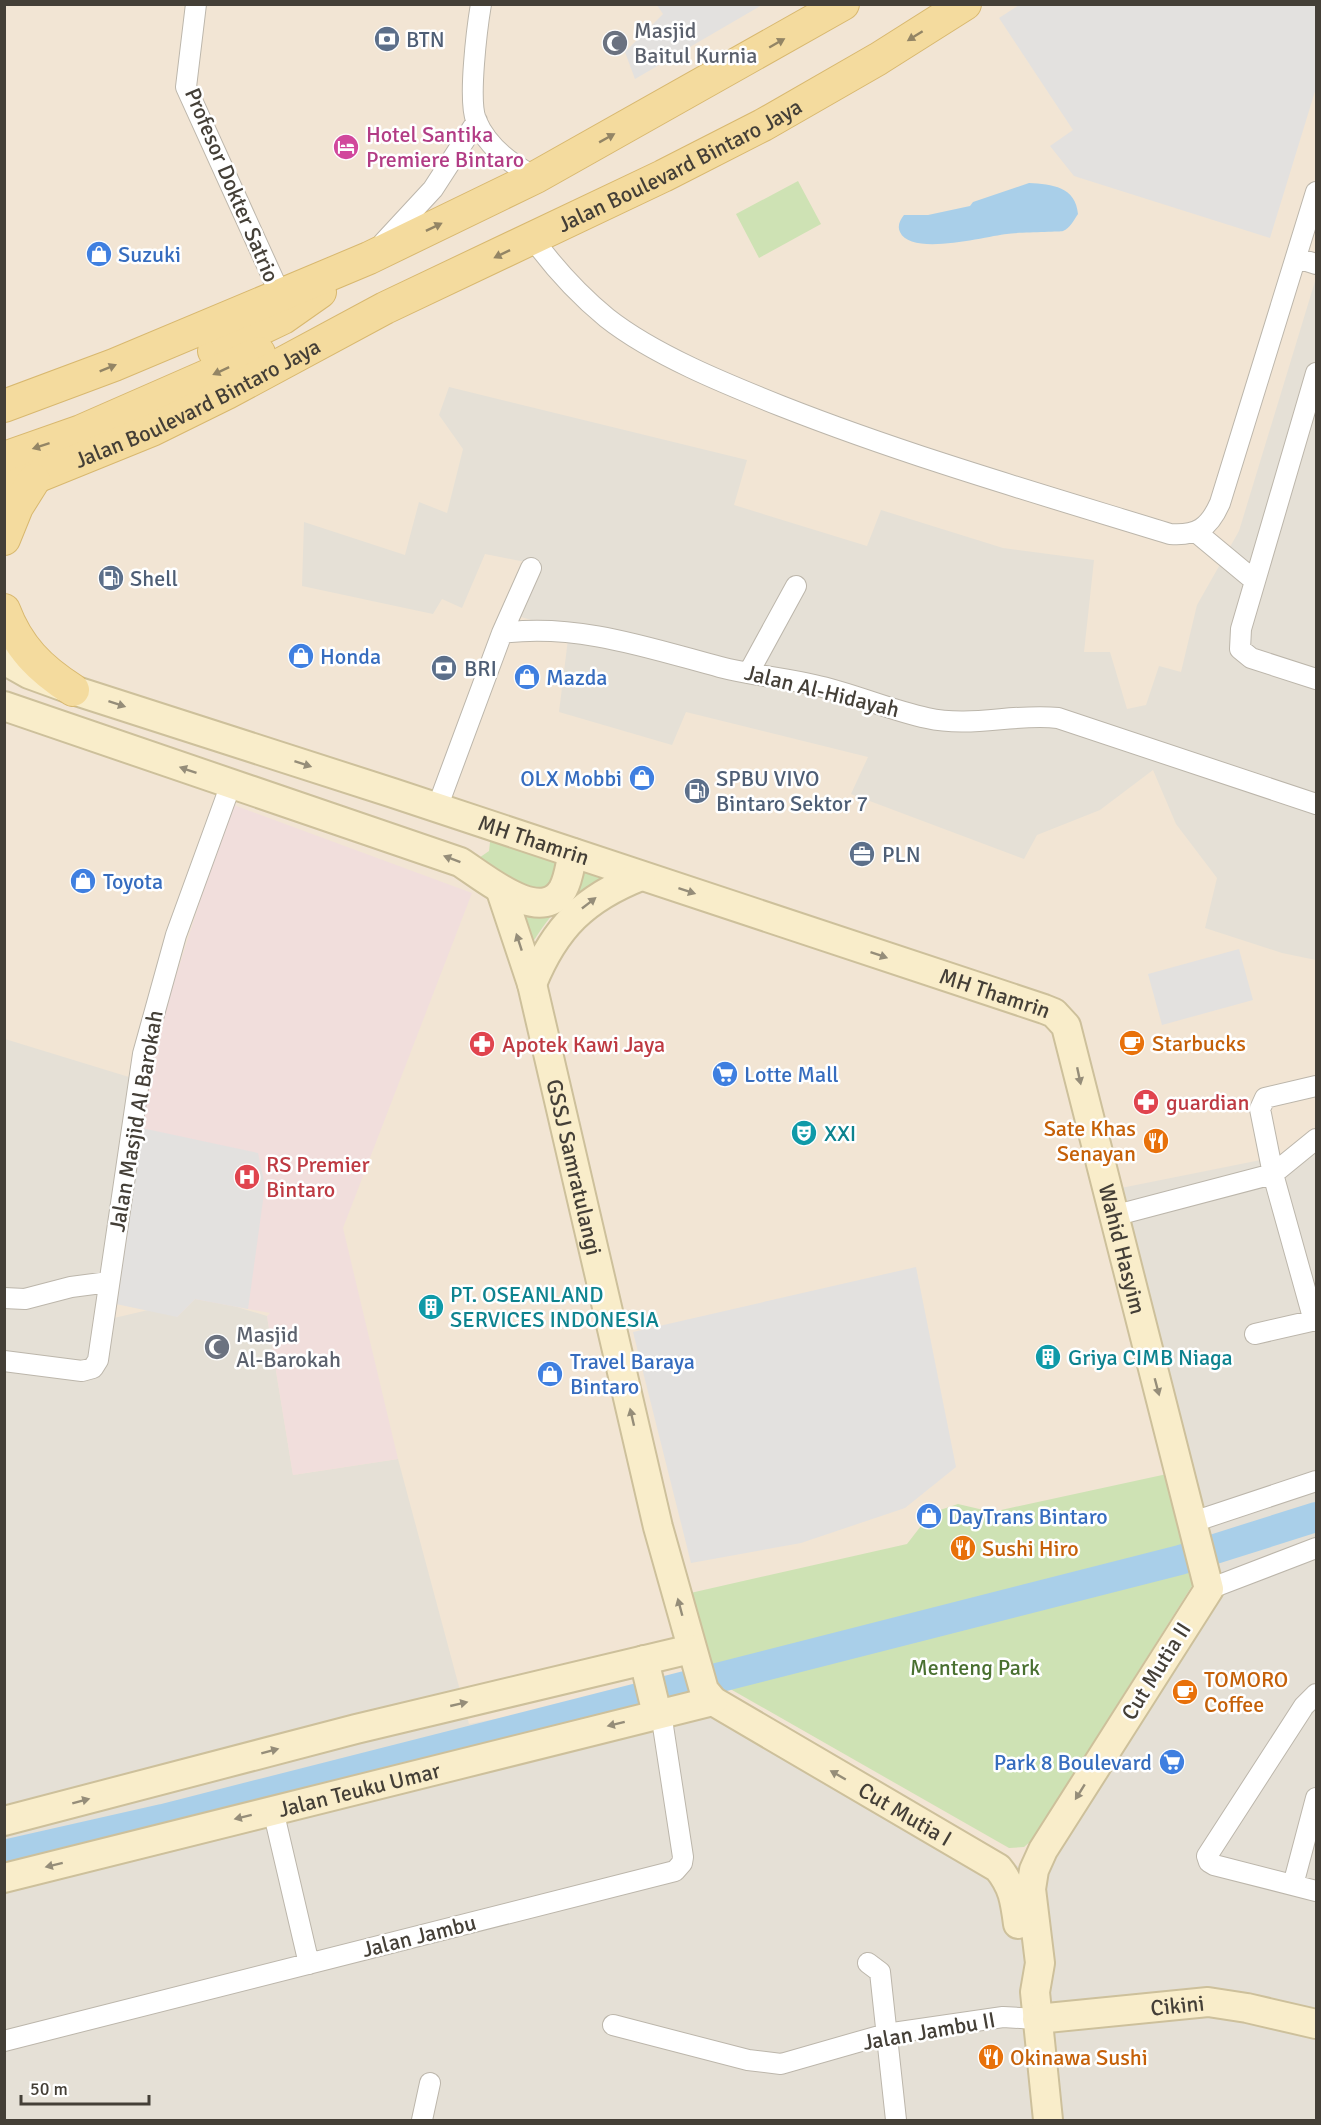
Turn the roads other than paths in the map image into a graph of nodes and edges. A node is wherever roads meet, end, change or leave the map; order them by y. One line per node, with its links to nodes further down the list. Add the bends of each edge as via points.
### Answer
1 (196, 4): 14 (street, Profesor Dokter Satrio, via 186,87)
2 (481, 4): 5 (street, via 475,38)
3 (843, 4): 6 (main road, Jalan Boulevard Bintaro Jaya, one-way to 3)
4 (965, 4): 9 (main road, Jalan Boulevard Bintaro Jaya, one-way to 9, via 763,125)
5 (477, 121): 6 (street, via 508,160); 11 (street, via 433,189)
6 (536, 177): 11 (main road, Jalan Boulevard Bintaro Jaya, one-way to 6)
7 (1317, 192): 8 (street)
8 (1312, 221): 10 (street)
9 (533, 239): 13 (main road, Jalan Boulevard Bintaro Jaya, one-way to 13); 23 (street, via 556,270 608,319 732,387 861,437 1170,534)
10 (1297, 258): 12 (street); 23 (street, via 1220,504 1213,520)
11 (366, 260): 14 (main road, Jalan Boulevard Bintaro Jaya)
12 (1317, 264)
13 (385, 308): 14 (main road, Jalan Boulevard Bintaro Jaya); 21 (main road, Jalan Boulevard Bintaro Jaya, via 201,406)
14 (285, 316): 17 (main road, Jalan Boulevard Bintaro Jaya, one-way to 14); 19 (main road, Jalan Boulevard Bintaro Jaya, via 154,378); 20 (main road, Jalan Boulevard Bintaro Jaya, one-way to 20, via 162,398)
15 (1317, 373): 26 (street)
16 (4, 382): 17 (main road)
17 (54, 389): 18 (main road, Jalan Boulevard Bintaro Jaya)
18 (4, 406)
19 (4, 435)
20 (4, 458)
21 (34, 480): 22 (main road, Jalan Boulevard Bintaro Jaya); 24 (main road)
22 (4, 490)
23 (1196, 532): 26 (street)
24 (4, 539)
25 (531, 568): 29 (street)
26 (1255, 581): 32 (street, via 1241,629 1240,649 1251,658)
27 (796, 586): 31 (street)
28 (4, 610): 33 (main road, via 28,655)
29 (502, 633): 31 (street, Jalan Al-Hidayah, via 539,631 618,639); 37 (street)
30 (4, 660): 33 (main road, MH Thamrin)
31 (749, 672): 36 (street, Jalan Al-Hidayah, via 815,685 929,719 967,722 1035,715 1058,718)
32 (1317, 679)
33 (73, 690): 37 (main road, MH Thamrin, one-way to 37)
34 (4, 706): 35 (main road, MH Thamrin, one-way to 34)
35 (231, 784): 40 (main road, MH Thamrin, one-way to 35, via 460,862); 47 (street, Jalan Masjid Al Barokah, via 176,935 143,1054)
36 (1317, 804)
37 (437, 808): 38 (main road, MH Thamrin)
38 (573, 853): 39 (main road, MH Thamrin); 40 (main road, via 564,888 547,903)
39 (641, 876): 41 (main road, one-way to 39, via 542,959 573,916 594,899); 42 (main road, MH Thamrin, one-way to 42, via 1044,1009)
40 (501, 891): 41 (main road, GSSJ Samratulangi, one-way to 40)
41 (532, 984): 56 (main road, GSSJ Samratulangi, one-way to 41, via 658,1527)
42 (1062, 1021): 46 (main road, Wahid Hasyim, one-way to 46, via 1069,1033)
43 (1317, 1086): 45 (street, via 1265,1098 1260,1103)
44 (1317, 1139): 45 (street)
45 (1273, 1174): 46 (street); 49 (street)
46 (1113, 1216): 53 (main road, Wahid Hasyim, one-way to 53)
47 (109, 1282): 48 (street, via 25,1299); 51 (street, Jalan Masjid Al Barokah, via 98,1360 93,1368 82,1371)
48 (4, 1298)
49 (1315, 1321): 50 (street)
50 (1255, 1334)
51 (4, 1361)
52 (1317, 1481): 53 (street)
53 (1193, 1524): 55 (main road, Wahid Hasyim)
54 (1317, 1548): 55 (street)
55 (1208, 1586): 62 (main road, Cut Mutia II, one-way to 62)
56 (701, 1676): 57 (main road, Jalan Teuku Umar); 57 (main road, Jalan Teuku Umar); 63 (main road, Cut Mutia I, one-way to 56)
57 (652, 1692): 60 (main road, Jalan Teuku Umar, one-way to 60); 61 (main road, Jalan Teuku Umar, one-way to 57, via 344,1732); 68 (street, Jalan Jambu, via 683,1857 679,1869)
58 (1317, 1694): 65 (street, via 1304,1706 1207,1856 1214,1865)
59 (1317, 1798): 65 (street)
60 (273, 1810): 64 (main road, Jalan Teuku Umar, one-way to 64); 68 (street)
61 (4, 1821)
62 (1043, 1850): 63 (main road, Cut Mutia II, via 1022,1865); 69 (main road, Cut Mutia II, via 1031,1878 1040,1963)
63 (998, 1868): 69 (main road, Cut Mutia I, via 1014,1893 1023,1964)
64 (4, 1878)
65 (1293, 1885): 66 (street)
66 (1317, 1891)
67 (868, 1963): 72 (street, via 880,1972)
68 (309, 1964): 73 (street, Jalan Jambu)
69 (1036, 2005): 70 (main road, Cikini, via 1208,2002); 72 (street, Jalan Jambu II, via 1003,2017); 77 (main road)
70 (1317, 2024)
71 (613, 2025): 72 (street, Jalan Jambu II, via 748,2060 781,2064)
72 (886, 2034): 76 (street)
73 (4, 2041)
74 (430, 2083): 75 (street)
75 (422, 2121)
76 (896, 2121)
77 (1048, 2121)

